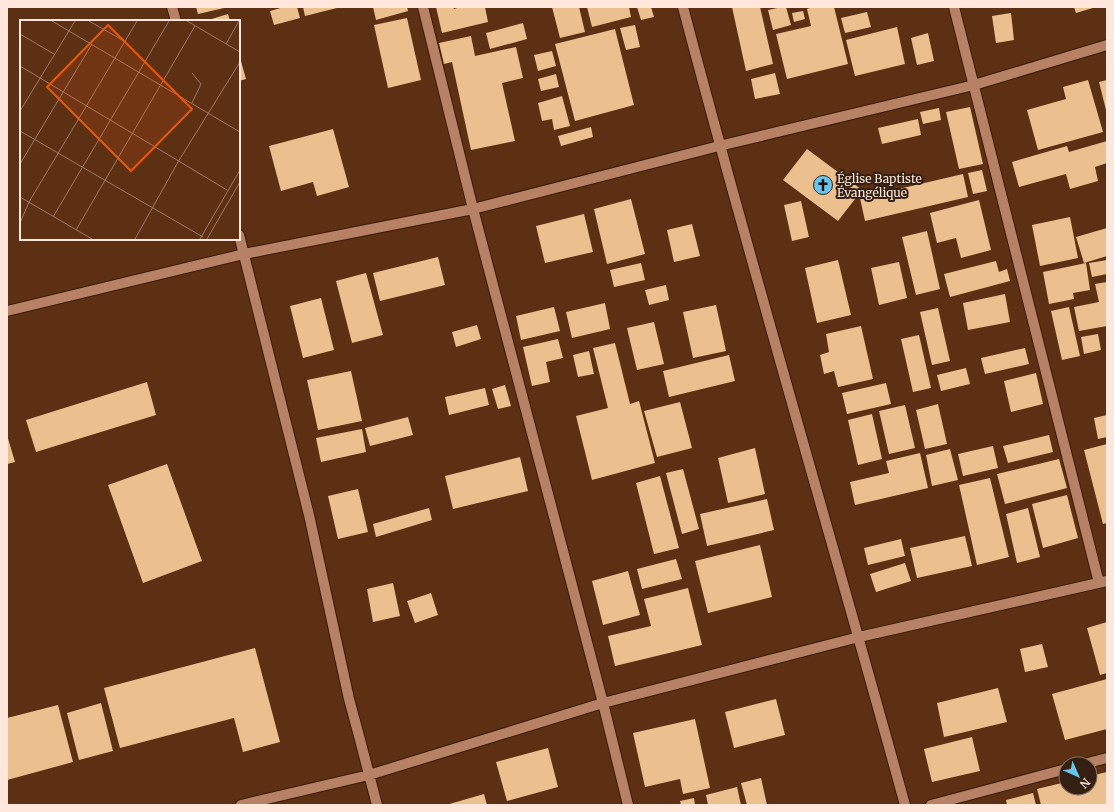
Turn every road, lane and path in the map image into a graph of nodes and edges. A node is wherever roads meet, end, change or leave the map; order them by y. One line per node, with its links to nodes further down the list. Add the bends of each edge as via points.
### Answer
1 (172, 7): 5 (street)
2 (422, 7): 9 (street)
3 (683, 7): 8 (street)
4 (954, 7): 7 (street)
5 (176, 20)
6 (1107, 45): 7 (street)
7 (974, 85): 8 (street); 13 (street)
8 (719, 146): 9 (street); 14 (street)
9 (473, 209): 11 (street); 15 (street)
10 (240, 239): 11 (street)
11 (244, 254): 12 (street); 17 (street, via 309,516 349,700)
12 (7, 311)
13 (1103, 582): 14 (street)
14 (859, 637): 15 (street); 21 (street)
15 (603, 703): 17 (street); 20 (street)
16 (1058, 771): 22 (street)
17 (369, 775): 18 (street); 19 (street)
18 (242, 805)
19 (377, 805)
20 (628, 805)
21 (905, 805)
22 (931, 805)

